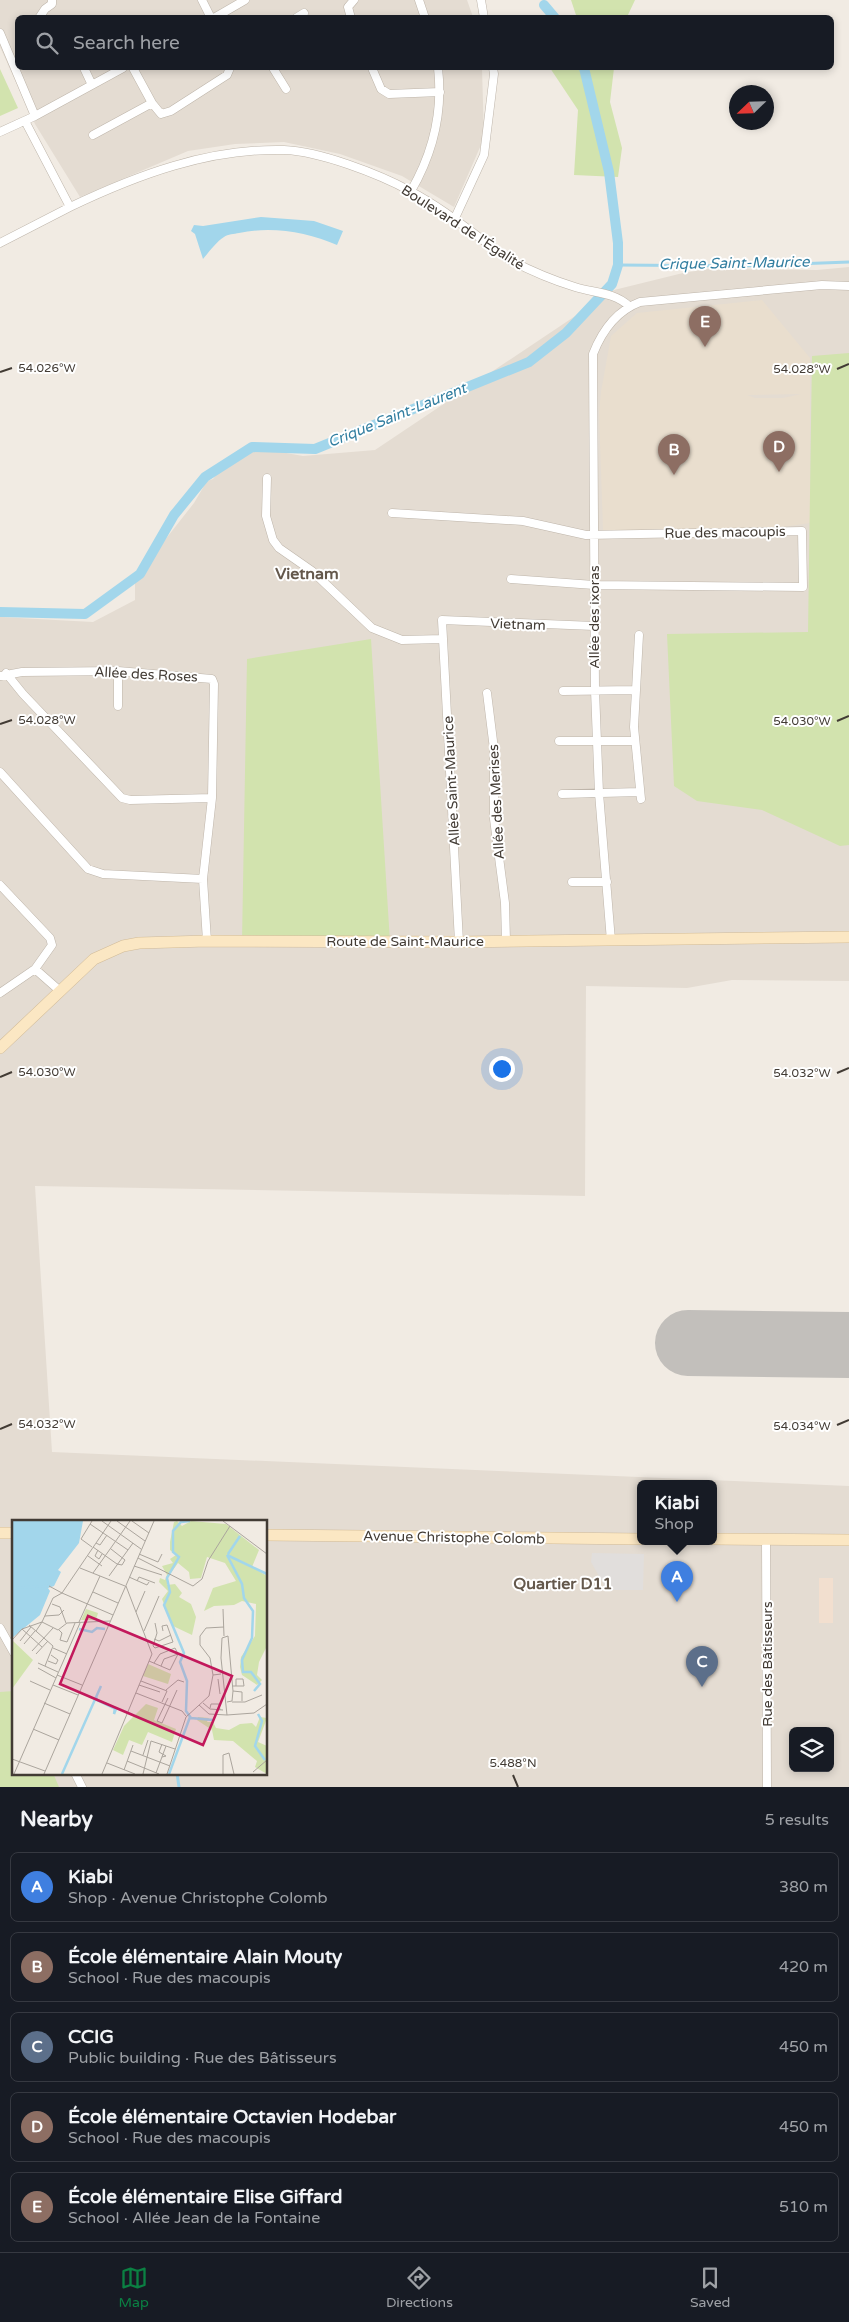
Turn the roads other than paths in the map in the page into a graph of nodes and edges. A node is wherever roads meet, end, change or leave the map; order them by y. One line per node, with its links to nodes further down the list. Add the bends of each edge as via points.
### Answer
1 (52, 0): 8 (street)
2 (202, 0): 9 (street)
3 (246, 0): 10 (street)
4 (354, 0): 12 (street, via 348,7)
5 (419, 0): 13 (street)
6 (481, 0): 14 (street)
7 (304, 13): 11 (street)
8 (41, 15)
9 (214, 15)
10 (220, 15)
11 (301, 15)
12 (350, 15)
13 (424, 15)
14 (484, 15)
15 (0, 33): 16 (street)
16 (15, 69)
17 (16, 70): 30 (street)
18 (85, 70): 26 (street)
19 (119, 70): 26 (street)
20 (135, 70): 29 (street)
21 (229, 70): 29 (street, via 171,110 161,114)
22 (274, 70): 27 (street)
23 (373, 70): 28 (street, via 381,88 389,94)
24 (438, 70): 28 (street)
25 (493, 70): 36 (street, via 484,155)
26 (92, 85): 30 (street)
27 (286, 89)
28 (440, 92): 34 (street, via 439,114 428,158)
29 (152, 103): 33 (street)
30 (35, 116): 31 (street)
31 (25, 121): 32 (street); 35 (street)
32 (0, 132)
33 (93, 135)
34 (411, 191): 35 (street, Boulevard de l'Égalité, via 313,154 286,150 230,152 152,172); 36 (street, Boulevard de l'Égalité)
35 (70, 206): 37 (street, Boulevard de l'Égalité)
36 (454, 220): 39 (street, Boulevard de l'Égalité, via 525,268 577,288 612,296)
37 (0, 242)
38 (849, 286): 39 (street, via 822,285 660,299)
39 (629, 306): 42 (street, Allée des ixoras, via 608,325 593,354)
40 (267, 478): 48 (street, via 266,516 273,540 279,548 312,572 372,628 402,640)
41 (392, 513): 42 (street, via 524,521)
42 (594, 535): 44 (street, Allée des ixoras); 44 (street, Rue des macoupis, via 802,531 803,587)
43 (511, 579): 44 (street)
44 (594, 585): 46 (street, Allée des ixoras)
45 (442, 620): 46 (street, Vietnam); 48 (street, Allée Saint-Maurice)
46 (594, 626): 51 (street, Allée des ixoras)
47 (639, 635): 52 (street)
48 (443, 639): 70 (street, Allée Saint-Maurice)
49 (118, 671): 50 (street, Allée des Roses); 55 (street); 62 (street, Allée des Roses, via 212,679)
50 (3, 674): 62 (street, via 122,798)
51 (595, 690): 52 (street); 53 (street); 58 (street, Allée des ixoras)
52 (635, 690): 57 (street)
53 (563, 691)
54 (486, 693): 71 (street, Allée des Merises, via 494,749 494,819 505,903)
55 (118, 706)
56 (559, 741): 58 (street)
57 (635, 741): 58 (street); 60 (street, via 641,795)
58 (598, 742): 60 (street, Allée des ixoras)
59 (0, 772): 63 (street, via 81,863 92,871)
60 (600, 793): 61 (street); 65 (street, Allée des ixoras)
61 (562, 794)
62 (212, 798): 63 (street, Allée des Roses)
63 (203, 879): 68 (street, Allée des Roses)
64 (572, 882): 65 (street)
65 (607, 882): 69 (street, Allée des ixoras)
66 (0, 885): 72 (street, via 51,940 50,950)
67 (849, 937): 69 (street, Route de Saint-Maurice)
68 (207, 941): 70 (street, Route de Saint-Maurice); 73 (street, Route de Saint-Maurice, via 123,946 94,959)
69 (611, 941): 71 (street, Route de Saint-Maurice)
70 (459, 942): 71 (street, Route de Saint-Maurice)
71 (506, 942)
72 (35, 969): 73 (street); 74 (street)
73 (60, 991): 75 (street, Route de Saint-Maurice)
74 (0, 993)
75 (0, 1048)
76 (268, 1535): 77 (street, Avenue Christophe Colomb)
77 (637, 1539)
78 (717, 1540): 79 (street)
79 (766, 1540): 80 (street); 85 (street, Rue des Bâtisseurs)
80 (849, 1540)
81 (0, 1628): 82 (street)
82 (12, 1649)
83 (76, 1774): 84 (street)
84 (82, 1787)
85 (767, 1787)

